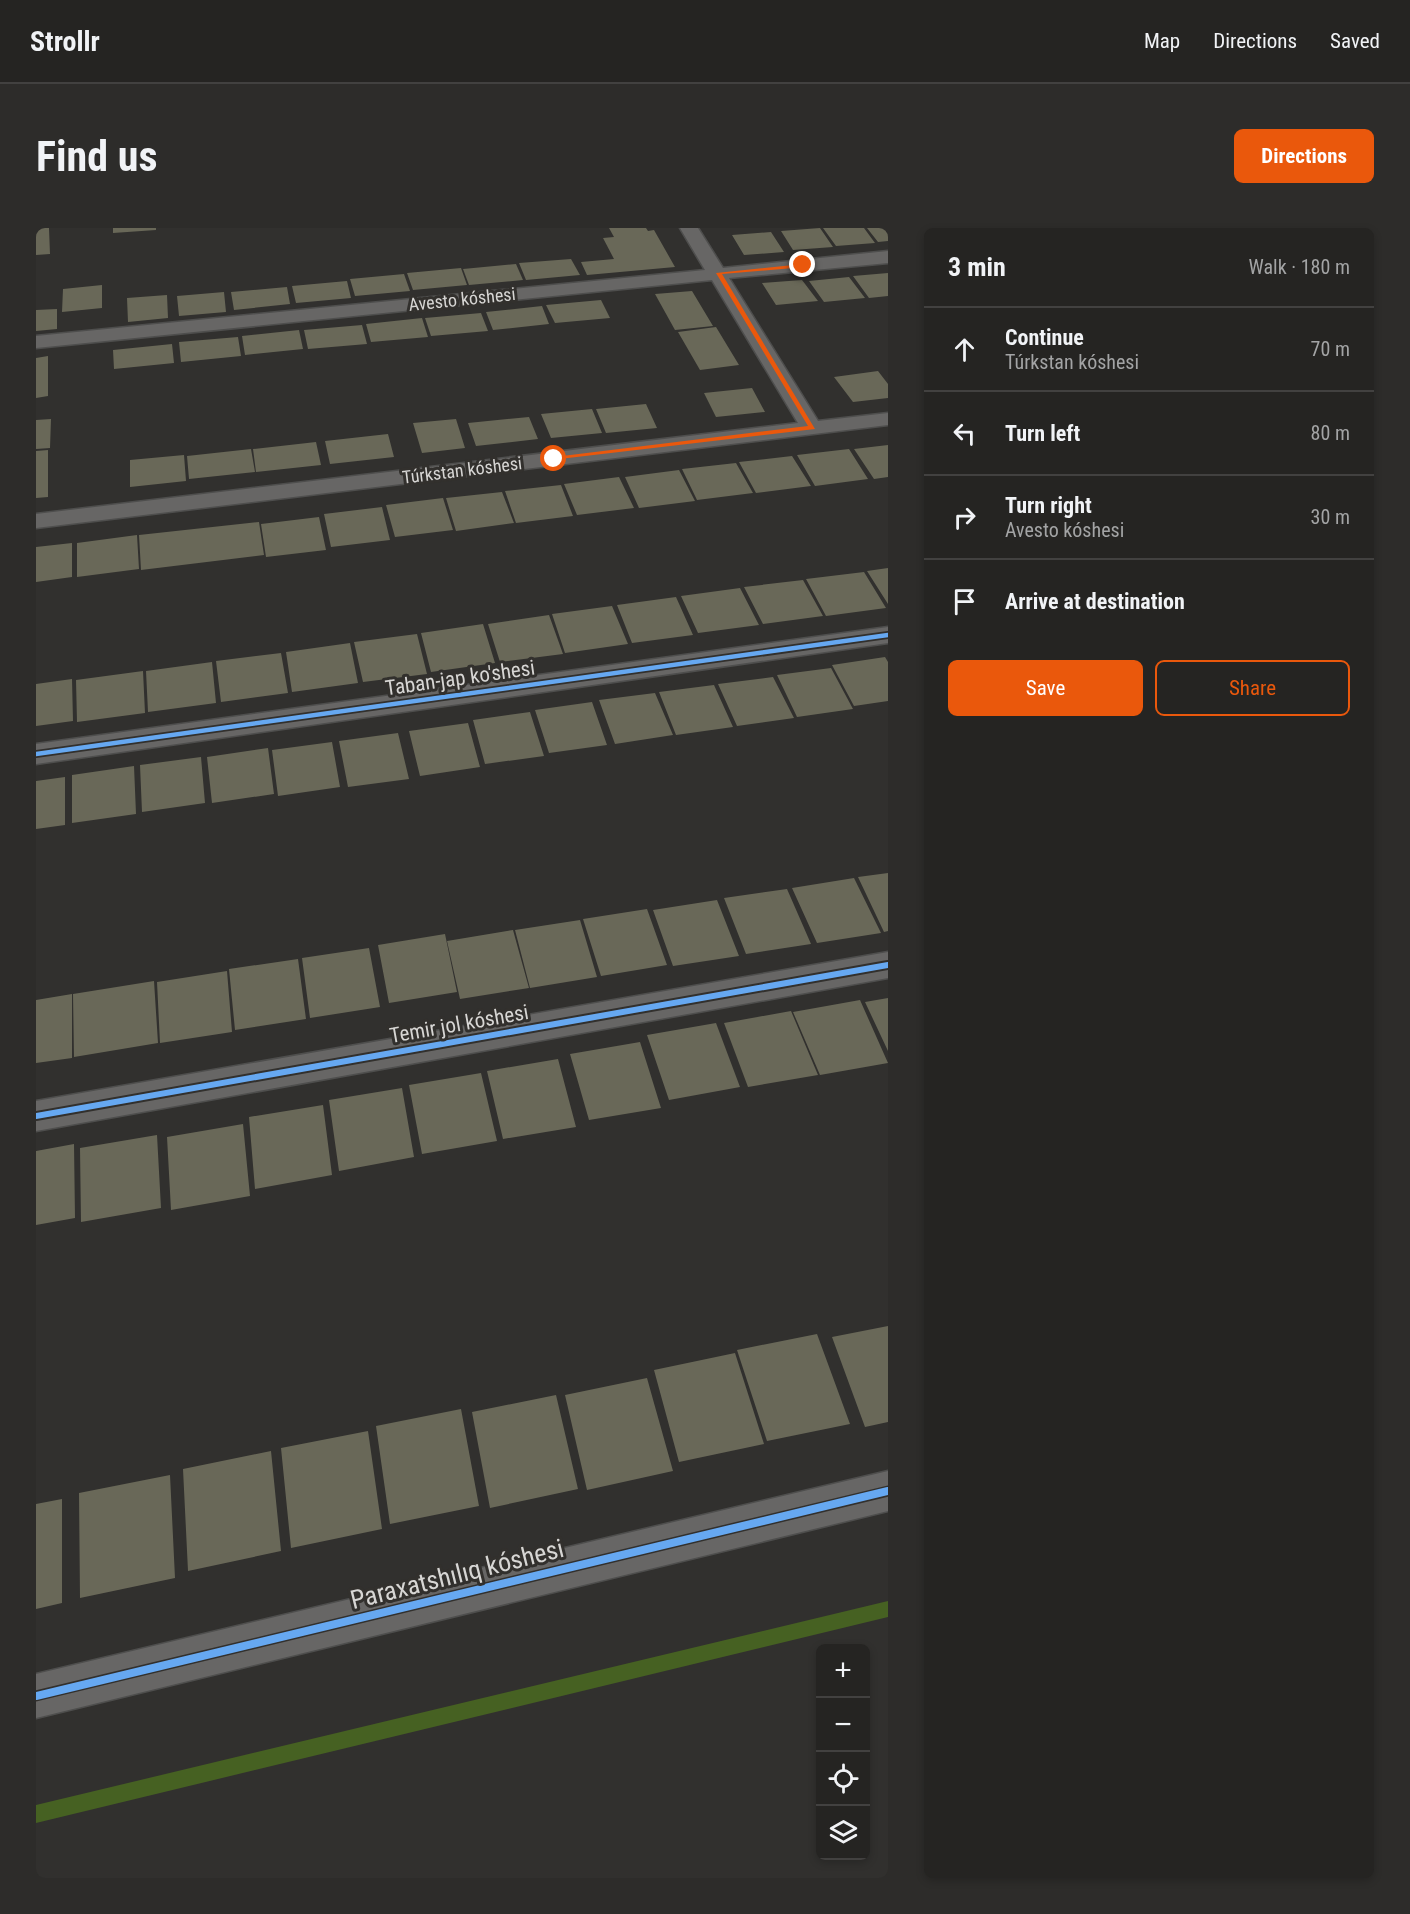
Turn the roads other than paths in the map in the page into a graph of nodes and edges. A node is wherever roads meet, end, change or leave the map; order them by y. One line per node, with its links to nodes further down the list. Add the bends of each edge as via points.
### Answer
1 (689, 228): 3 (street)
2 (888, 257): 3 (street, Avesto kóshesi)
3 (718, 273): 4 (street, Avesto kóshesi); 6 (street)
4 (36, 342)
5 (888, 419): 6 (street, Túrkstan kóshesi)
6 (812, 428): 7 (street, Túrkstan kóshesi)
7 (36, 521)
8 (888, 635): 9 (street, Taban-jap ko'shesi)
9 (36, 754)
10 (888, 965): 11 (street, Temir jol kóshesi)
11 (36, 1116)
12 (888, 1491): 13 (street, Paraxatshılıq kóshesi)
13 (36, 1696)

